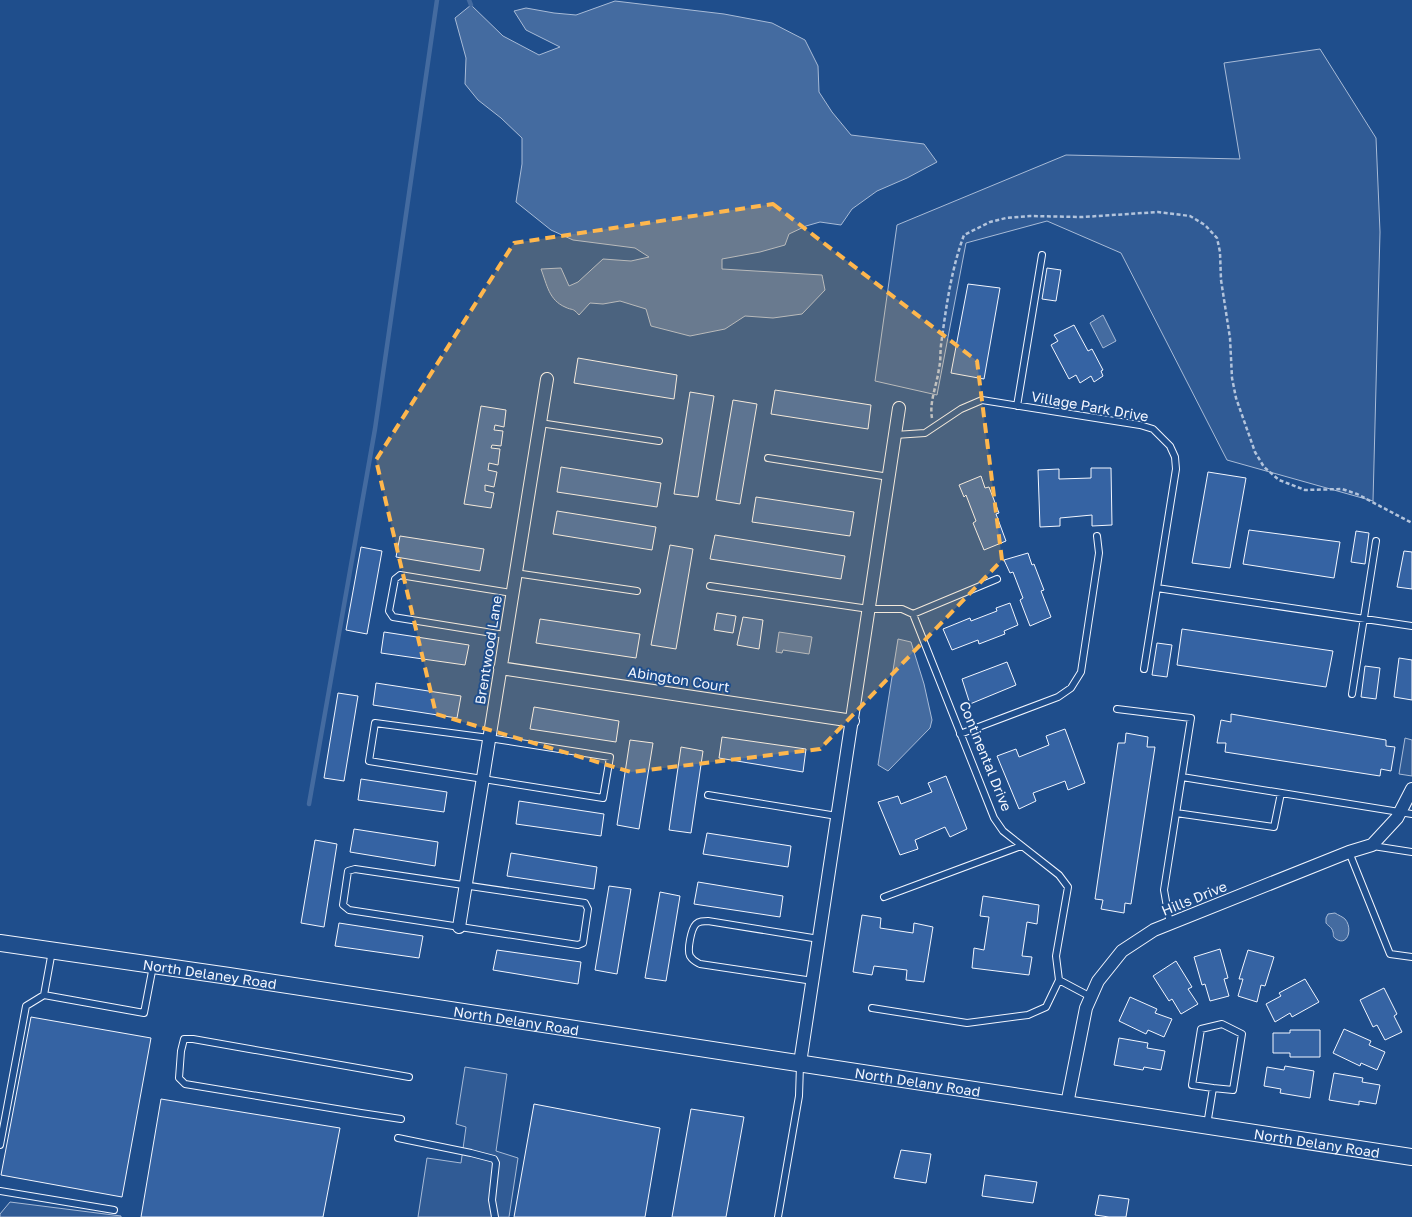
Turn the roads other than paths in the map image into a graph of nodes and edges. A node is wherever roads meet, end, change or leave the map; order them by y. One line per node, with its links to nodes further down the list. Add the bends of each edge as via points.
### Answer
1 (1042, 255): 3 (lane)
2 (547, 379): 5 (street, Brentwood Lane)
3 (1017, 406): 6 (lane, Village Park Drive, via 982,400 961,409 925,433); 15 (lane, Village Park Drive, via 1140,425 1153,429 1170,446 1176,469)
4 (900, 408): 6 (street)
5 (540, 423): 7 (lane); 12 (street, Brentwood Lane)
6 (895, 436): 9 (street)
7 (659, 441)
8 (768, 458): 9 (lane)
9 (888, 477): 18 (street)
10 (1097, 536): 28 (lane, via 1099,553 1081,672 1071,688 1058,697)
11 (1376, 541): 20 (lane)
12 (515, 573): 16 (lane); 17 (street, Brentwood Lane)
13 (997, 579): 19 (lane)
14 (710, 586): 18 (lane)
15 (1157, 588): 20 (lane); 24 (lane, Village Park Drive)
16 (637, 592)
17 (512, 593): 22 (street, Brentwood Lane); 22 (lane, via 400,575 395,578 389,611 393,617)
18 (870, 609): 19 (lane, via 902,609); 27 (street)
19 (913, 614): 28 (lane, Continental Drive)
20 (1363, 619): 21 (lane); 25 (lane)
21 (1412, 626)
22 (505, 635): 23 (street, Brentwood Lane)
23 (500, 668): 27 (street, Abington Court); 29 (street, Brentwood Lane)
24 (1144, 669)
25 (1352, 694)
26 (1117, 709): 30 (lane, via 1191,718)
27 (853, 721): 37 (street)
28 (960, 734): 39 (lane, Continental Drive, via 994,818 1003,831)
29 (489, 738): 31 (street, Brentwood Lane); 31 (lane, via 375,724 369,760); 31 (lane, via 610,757 603,798)
30 (1182, 776): 33 (lane); 35 (lane)
31 (482, 779): 42 (street, Brentwood Lane)
32 (1412, 789): 36 (street)
33 (1281, 793): 35 (lane, via 1274,827); 36 (lane)
34 (708, 795): 37 (lane)
35 (1176, 813): 44 (lane, via 1164,890)
36 (1406, 813): 38 (street, via 1397,818)
37 (837, 816): 46 (street)
38 (1372, 845): 40 (street, Hills Drive); 41 (lane)
39 (1021, 846): 43 (lane); 51 (lane, Continental Drive, via 1068,887 1056,956)
40 (1349, 852): 44 (street, Hills Drive); 49 (lane, via 1390,954)
41 (1412, 852)
42 (466, 885): 45 (street, Brentwood Lane); 45 (lane, via 355,869 348,871 343,905 349,910); 45 (lane, via 585,903 588,909 583,943 578,945)
43 (884, 898)
44 (1170, 924): 54 (street, Hills Drive, via 1154,930 1122,952 1098,980)
45 (459, 927)
46 (819, 939): 52 (street); 52 (lane, via 708,921 698,922 691,933 690,955 700,964)
47 (0, 943): 48 (street, North Delaney Road)
48 (52, 951): 50 (street, North Delaney Road); 53 (lane)
49 (1412, 957)
50 (153, 965): 53 (lane, via 144,1013); 55 (street, North Delaney Road)
51 (1059, 980): 54 (lane); 56 (lane, via 1046,1007 1028,1015 967,1023)
52 (812, 981): 57 (street)
53 (44, 995): 64 (lane, via 26,1006)
54 (1091, 996): 60 (street, Hills Drive)
55 (422, 1005): 57 (street, North Delany Road)
56 (872, 1008)
57 (800, 1063): 60 (street, North Delany Road); 69 (lane, via 799,1096)
58 (408, 1077): 61 (lane, via 193,1039 184,1039 181,1051 179,1078 185,1084)
59 (1213, 1088): 59 (lane, via 1233,1090 1242,1034 1222,1024 1201,1029 1192,1085); 62 (lane)
60 (1067, 1104): 62 (street, North Delany Road)
61 (401, 1119)
62 (1207, 1126): 65 (street, North Delany Road)
63 (398, 1138): 68 (lane, via 494,1159 492,1200)
64 (0, 1145)
65 (1412, 1157)
66 (0, 1191): 67 (lane)
67 (114, 1210)
68 (495, 1217)
69 (778, 1217)

